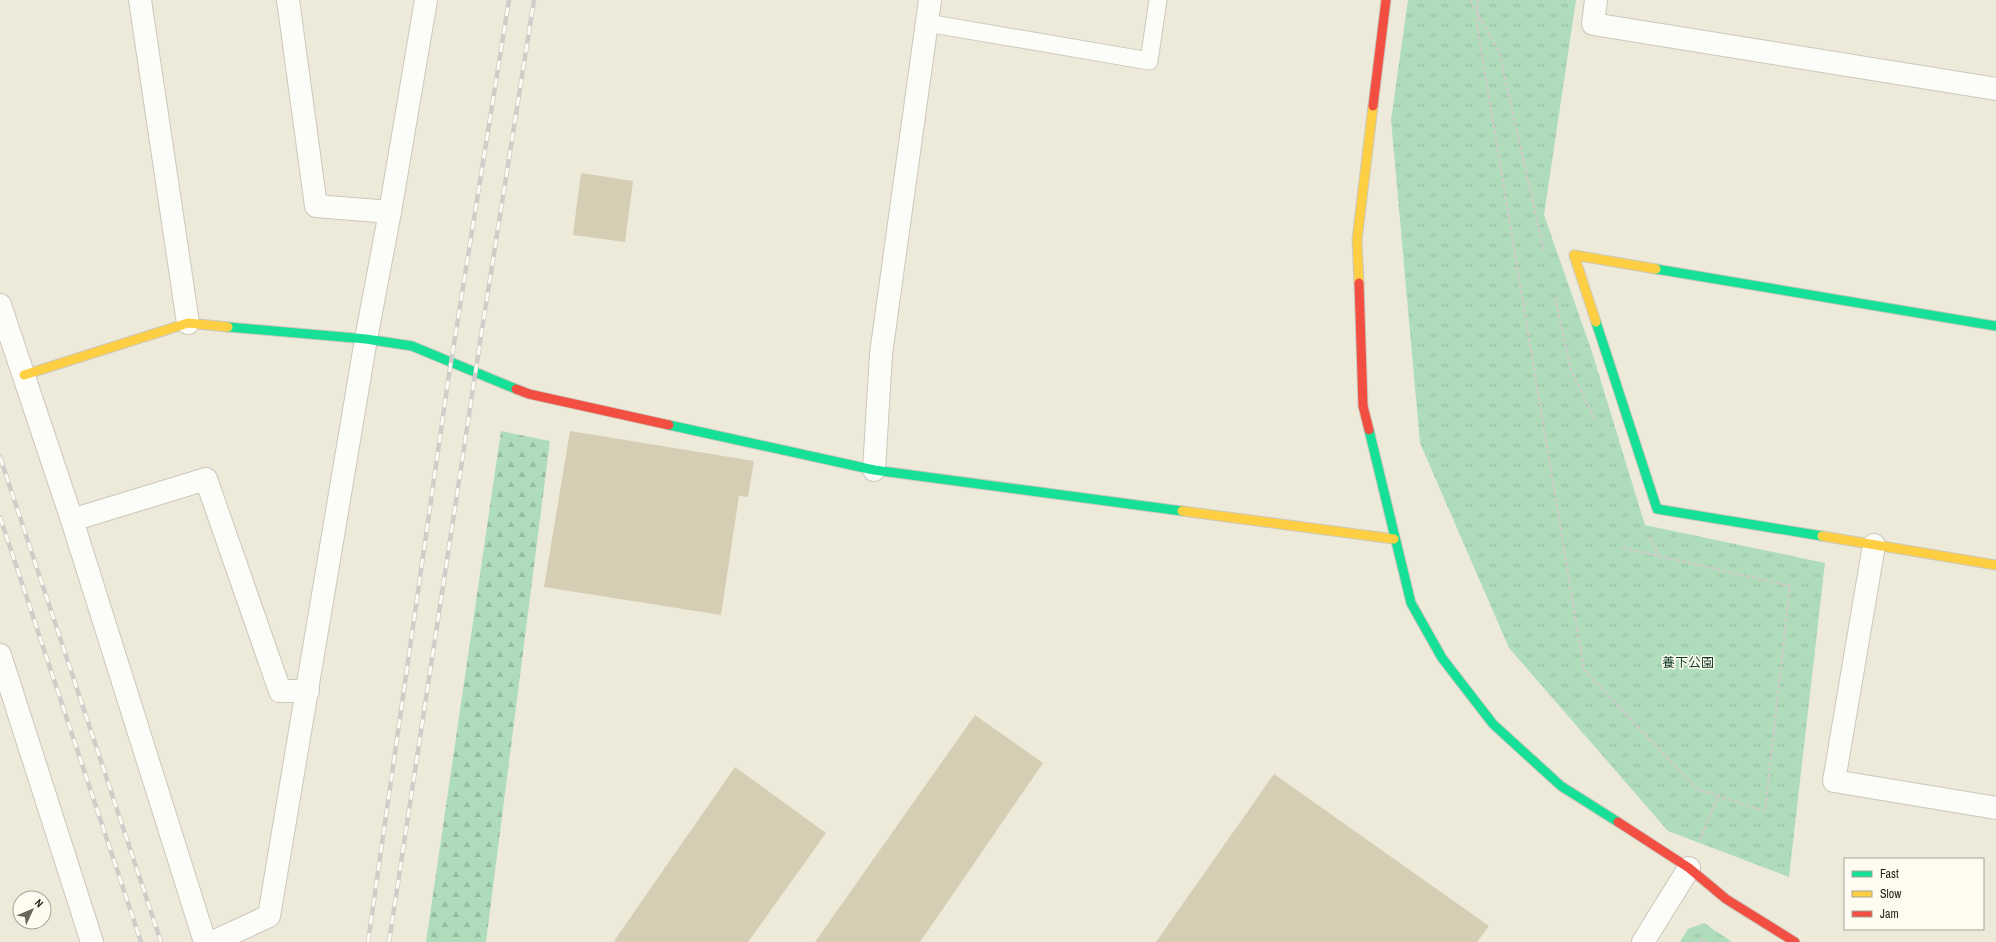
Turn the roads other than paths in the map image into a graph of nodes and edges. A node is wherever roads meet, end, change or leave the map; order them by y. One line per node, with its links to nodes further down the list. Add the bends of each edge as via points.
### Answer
1 (140, 0): 12 (street)
2 (288, 0): 10 (street, via 316,206)
3 (426, 0): 10 (street)
4 (930, 0): 8 (street)
5 (1158, 0): 8 (lane, via 1149,61)
6 (1386, 0): 18 (street, via 1357,240 1363,406)
7 (1596, 0): 9 (street, via 1593,24)
8 (927, 23): 16 (street, via 881,354)
9 (1996, 89)
10 (390, 212): 14 (street)
11 (0, 305): 15 (street)
12 (188, 323): 14 (street); 15 (street)
13 (1996, 326): 19 (street, via 1574,255 1657,509)
14 (366, 339): 16 (street, via 412,346 528,394); 22 (street)
15 (24, 375): 17 (street)
16 (874, 470): 18 (street)
17 (72, 520): 22 (street, via 206,479 280,690); 26 (street)
18 (1394, 539): 24 (street, via 1411,603 1442,658 1493,724 1561,786)
19 (1874, 545): 20 (street); 23 (street, via 1834,781)
20 (1996, 565)
21 (0, 655): 25 (street)
22 (308, 691): 27 (street, via 269,916)
23 (1996, 808)
24 (1689, 868): 28 (street); 29 (street, via 1726,898)
25 (92, 942)
26 (205, 942)
27 (213, 942)
28 (1643, 942)
29 (1795, 942)

